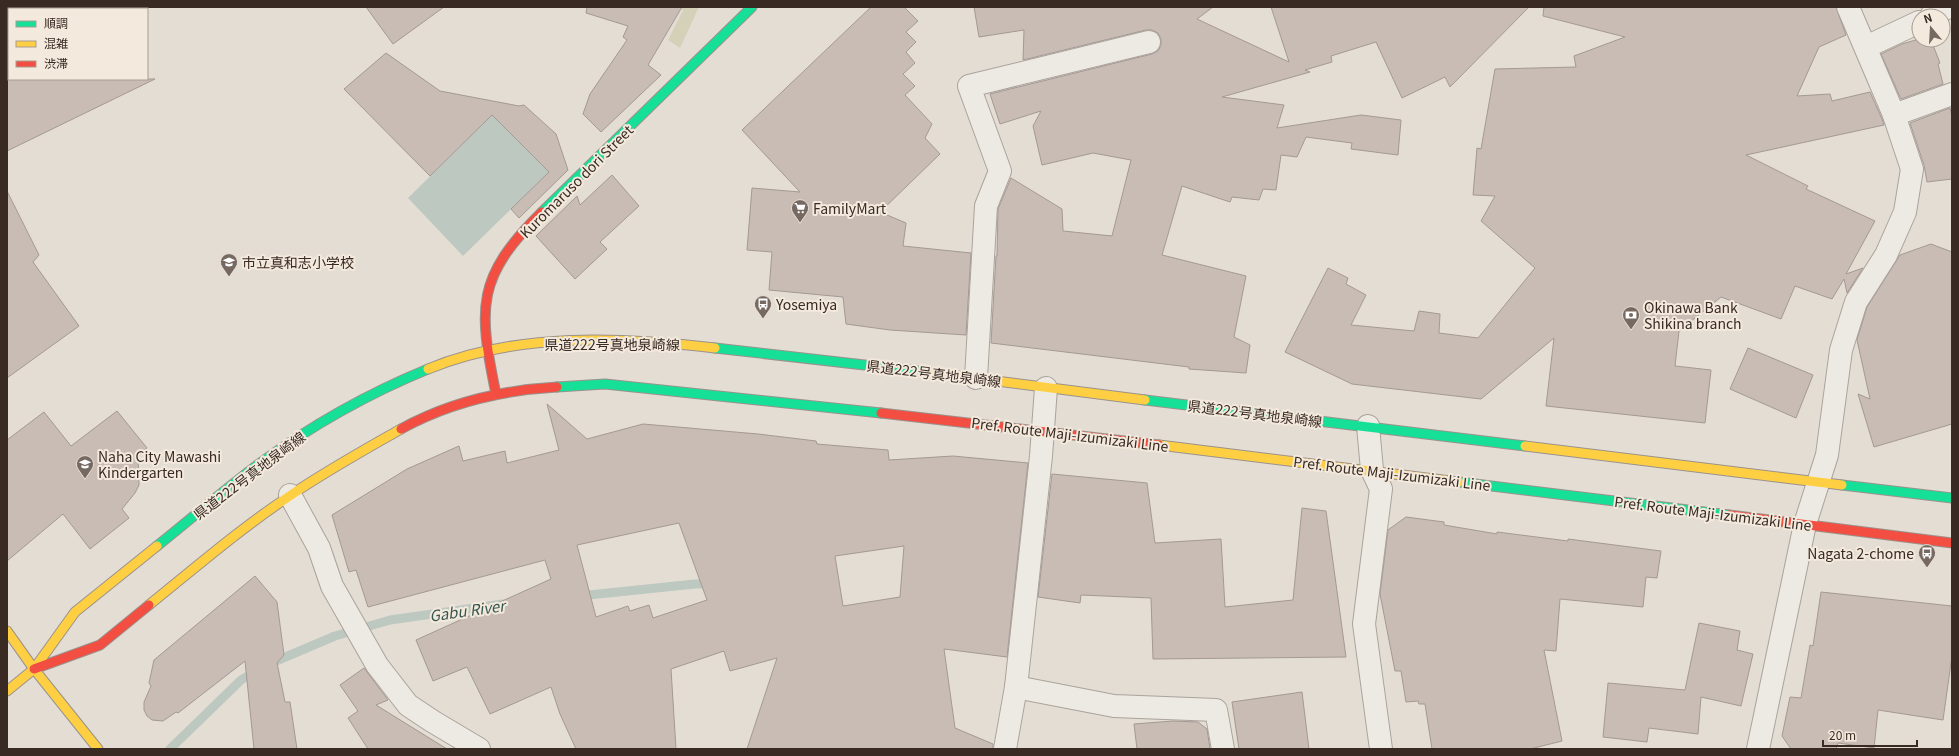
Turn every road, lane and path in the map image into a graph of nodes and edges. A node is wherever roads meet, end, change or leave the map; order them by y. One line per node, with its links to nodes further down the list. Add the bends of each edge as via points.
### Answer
1 (752, 7): 8 (main road, Kuromaruso dori Street, via 530,224 505,253 490,282 485,305)
2 (1848, 7): 5 (street)
3 (1911, 26): 5 (street)
4 (1149, 42): 9 (street, via 969,86 1000,171 986,206)
5 (1866, 47): 7 (street)
6 (1952, 94): 7 (street)
7 (1894, 115): 15 (street, via 1912,169 1905,212 1886,255 1856,302 1841,350 1827,455)
8 (488, 351): 9 (main road, 県道222号真地泉崎線, via 575,341 666,342); 11 (main road, Kuromaruso dori Street); 21 (main road, 県道222号真地泉崎線, via 440,364 384,388 328,418 259,464 75,612)
9 (976, 378): 10 (main road, 県道222号真地泉崎線)
10 (1046, 388): 12 (main road, 県道222号真地泉崎線); 13 (street)
11 (496, 394): 13 (main road, via 536,388 605,384); 16 (main road, via 407,426 342,462)
12 (1368, 426): 14 (street); 15 (main road)
13 (1042, 430): 14 (main road, Pref. Route Maji-Izumizaki Line); 22 (street)
14 (1372, 470): 18 (main road, Pref. Route Maji-Izumizaki Line); 28 (street, via 1381,489 1364,624)
15 (1819, 482): 17 (main road); 18 (street)
16 (290, 495): 21 (main road, via 227,542 100,645); 25 (street, via 319,548 332,586 377,665 408,705)
17 (1952, 498)
18 (1805, 524): 19 (main road, Pref. Route Maji-Izumizaki Line); 29 (street)
19 (1952, 543)
20 (7, 631): 21 (main road)
21 (34, 669): 23 (main road); 24 (main road)
22 (1016, 686): 26 (street); 27 (street, via 1114,706 1216,710)
23 (7, 690)
24 (98, 749)
25 (479, 749)
26 (1005, 749)
27 (1223, 749)
28 (1381, 749)
29 (1758, 749)

